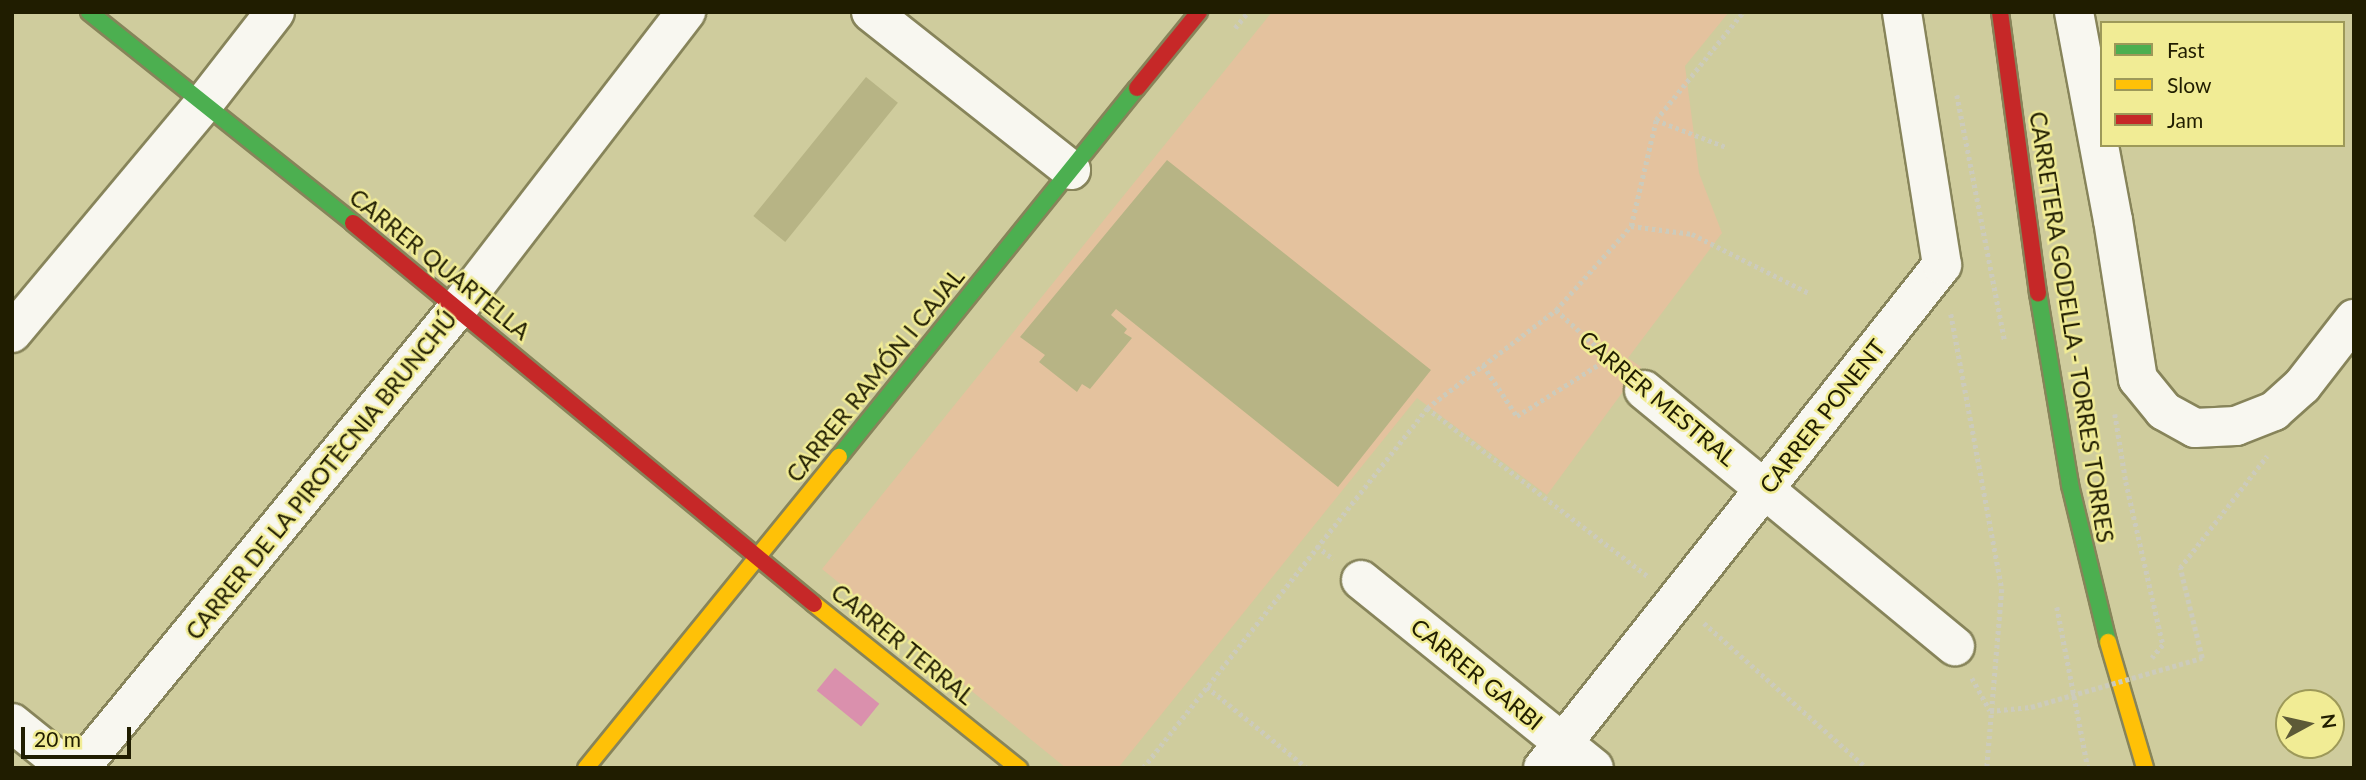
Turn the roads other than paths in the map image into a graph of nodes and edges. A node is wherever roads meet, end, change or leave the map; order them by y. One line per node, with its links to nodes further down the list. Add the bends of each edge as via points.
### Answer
1 (89, 12): 9 (street, CARRER QUARTELLA)
2 (275, 12): 9 (street)
3 (686, 12): 11 (street, CARRER DE LA PIROTÈCNIA BRUNCHÚ)
4 (871, 12): 10 (street)
5 (1199, 12): 10 (street, CARRER RAMÓN I CAJAL)
6 (1902, 12): 15 (street, CARRER PONENT, via 1942,265)
7 (2000, 12): 26 (street, CARRETERA GODELLA - TORRES TORRES, via 2025,212 2070,485 2104,629)
8 (2074, 12): 12 (street, via 2138,379 2164,411 2195,428 2236,426 2274,411 2302,386)
9 (205, 102): 11 (street, CARRER QUARTELLA); 13 (street)
10 (1071, 170): 16 (street, CARRER RAMÓN I CAJAL)
11 (458, 308): 16 (street, CARRER QUARTELLA); 22 (street, CARRER DE LA PIROTÈCNIA BRUNCHÚ)
12 (2354, 319)
13 (12, 333)
14 (1644, 390): 15 (street, CARRER MESTRAL)
15 (1765, 488): 18 (street, CARRER MESTRAL); 20 (street, CARRER PONENT)
16 (756, 558): 23 (street, CARRER RAMÓN I CAJAL); 24 (street, CARRER TERRAL)
17 (1361, 580): 20 (street, CARRER GARBI)
18 (1955, 646)
19 (12, 723): 21 (street)
20 (1553, 755): 25 (street, CARRER GARBI)
21 (68, 768)
22 (80, 768)
23 (586, 768)
24 (1019, 768)
25 (1594, 768)
26 (2145, 768)

